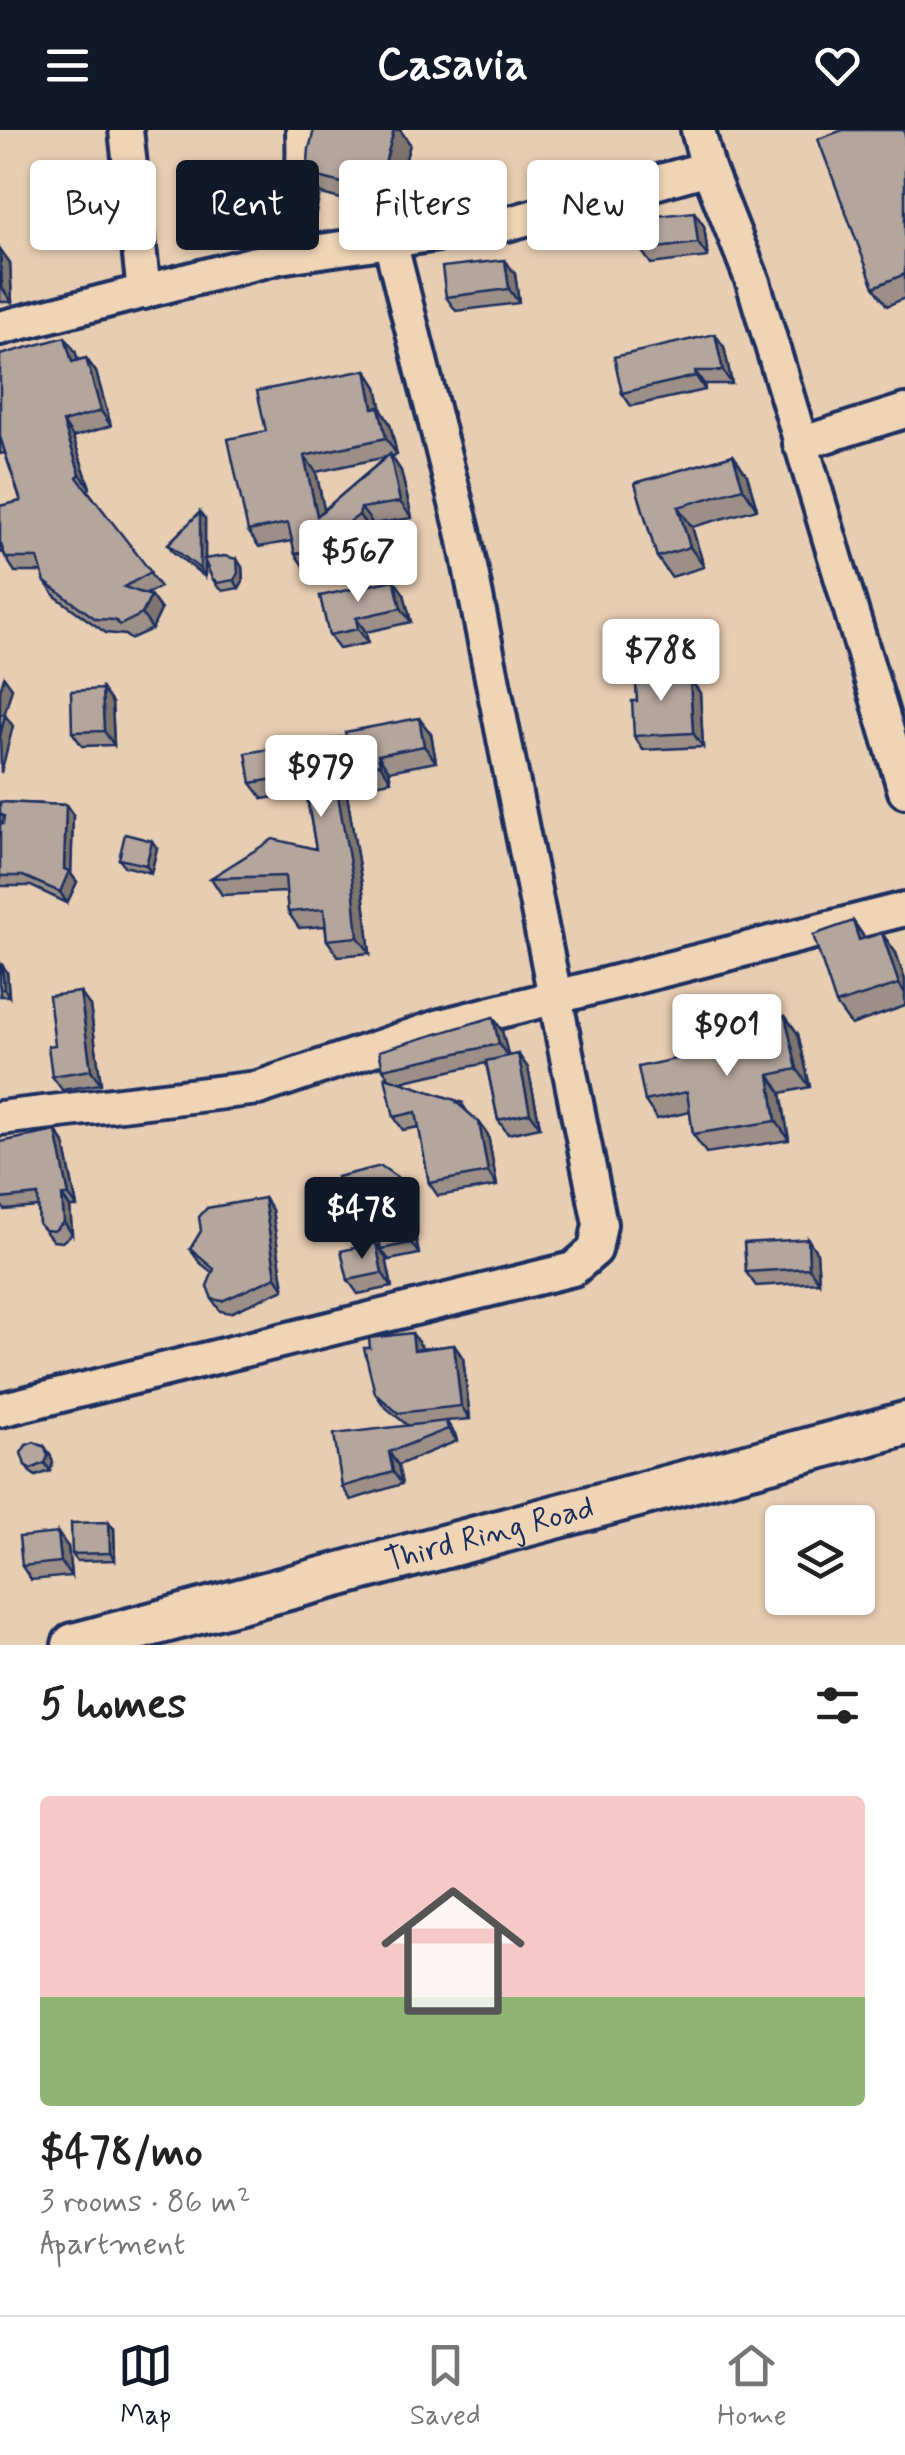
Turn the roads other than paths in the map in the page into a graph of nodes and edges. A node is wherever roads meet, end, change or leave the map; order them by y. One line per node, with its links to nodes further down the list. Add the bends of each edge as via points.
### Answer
1 (126, 130): 9 (street)
2 (303, 130): 8 (street, via 304,186)
3 (698, 130): 4 (street)
4 (708, 168): 5 (street); 12 (street, via 753,282)
5 (507, 224)
6 (339, 249): 8 (street)
7 (392, 250): 15 (street, via 463,531)
8 (279, 258): 9 (street)
9 (144, 292): 10 (street)
10 (0, 328)
11 (905, 411): 12 (street)
12 (800, 444): 13 (street)
13 (905, 791)
14 (905, 909): 15 (street)
15 (553, 996): 16 (street, via 258,1088); 17 (street, via 600,1224 595,1250 574,1269)
16 (0, 1118)
17 (0, 1410)
18 (905, 1424): 19 (street, Third Ring Road)
19 (74, 1645)

